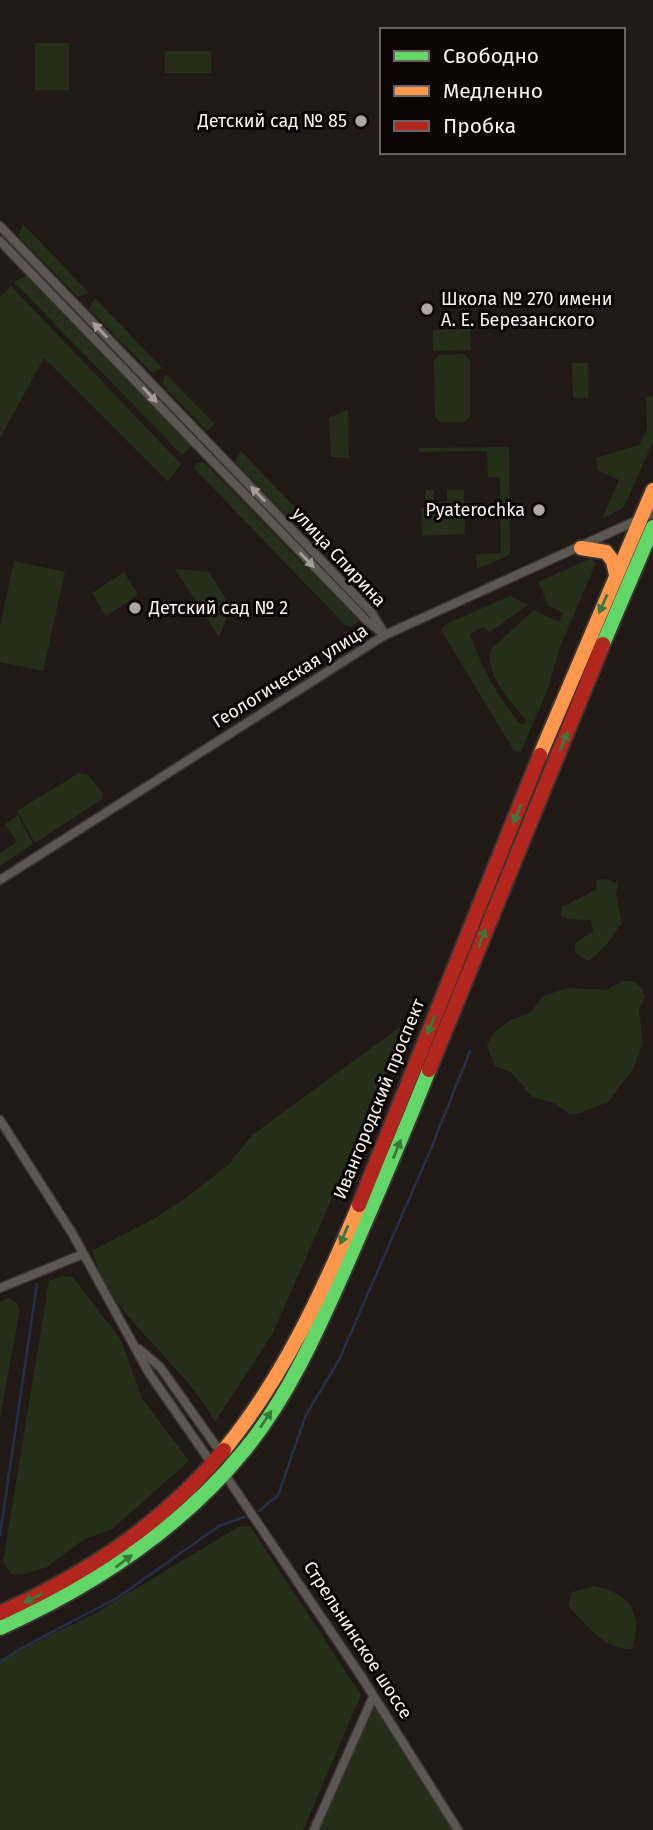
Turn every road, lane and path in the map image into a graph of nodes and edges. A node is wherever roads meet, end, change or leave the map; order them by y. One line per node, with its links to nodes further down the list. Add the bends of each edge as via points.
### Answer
1 (0, 226): 7 (street, улица Спирина, one-way to 1, via 358,599)
2 (0, 241): 7 (street, улица Спирина, one-way to 7)
3 (653, 490): 4 (highway, Ивангородский проспект)
4 (649, 520): 5 (street, Геологическая улица); 6 (highway, Ивангородский проспект); 13 (highway, Ивангородский проспект, one-way to 4, via 264,1423 316,1336 386,1178)
5 (581, 548): 6 (highway, via 608,552); 7 (street, Геологическая улица)
6 (616, 575): 13 (highway, Ивангородский проспект, one-way to 13, via 317,1297 276,1375)
7 (385, 635): 8 (street, Геологическая улица)
8 (0, 880)
9 (0, 1120): 10 (street, Стрельнинское шоссе)
10 (83, 1254): 11 (street); 12 (street, Стрельнинское шоссе)
11 (0, 1288)
12 (137, 1347): 13 (street, Стрельнинское шоссе, via 149,1373); 13 (street, Стрельнинское шоссе, via 160,1367)
13 (219, 1463): 14 (highway, Ивангородский проспект, one-way to 14, via 111,1554); 15 (highway, Ивангородский проспект, one-way to 13, via 66,1597 159,1535); 16 (street, Стрельнинское шоссе)
14 (0, 1614)
15 (0, 1628)
16 (373, 1697): 17 (street); 18 (street, Стрельнинское шоссе)
17 (314, 1830)
18 (458, 1830)

